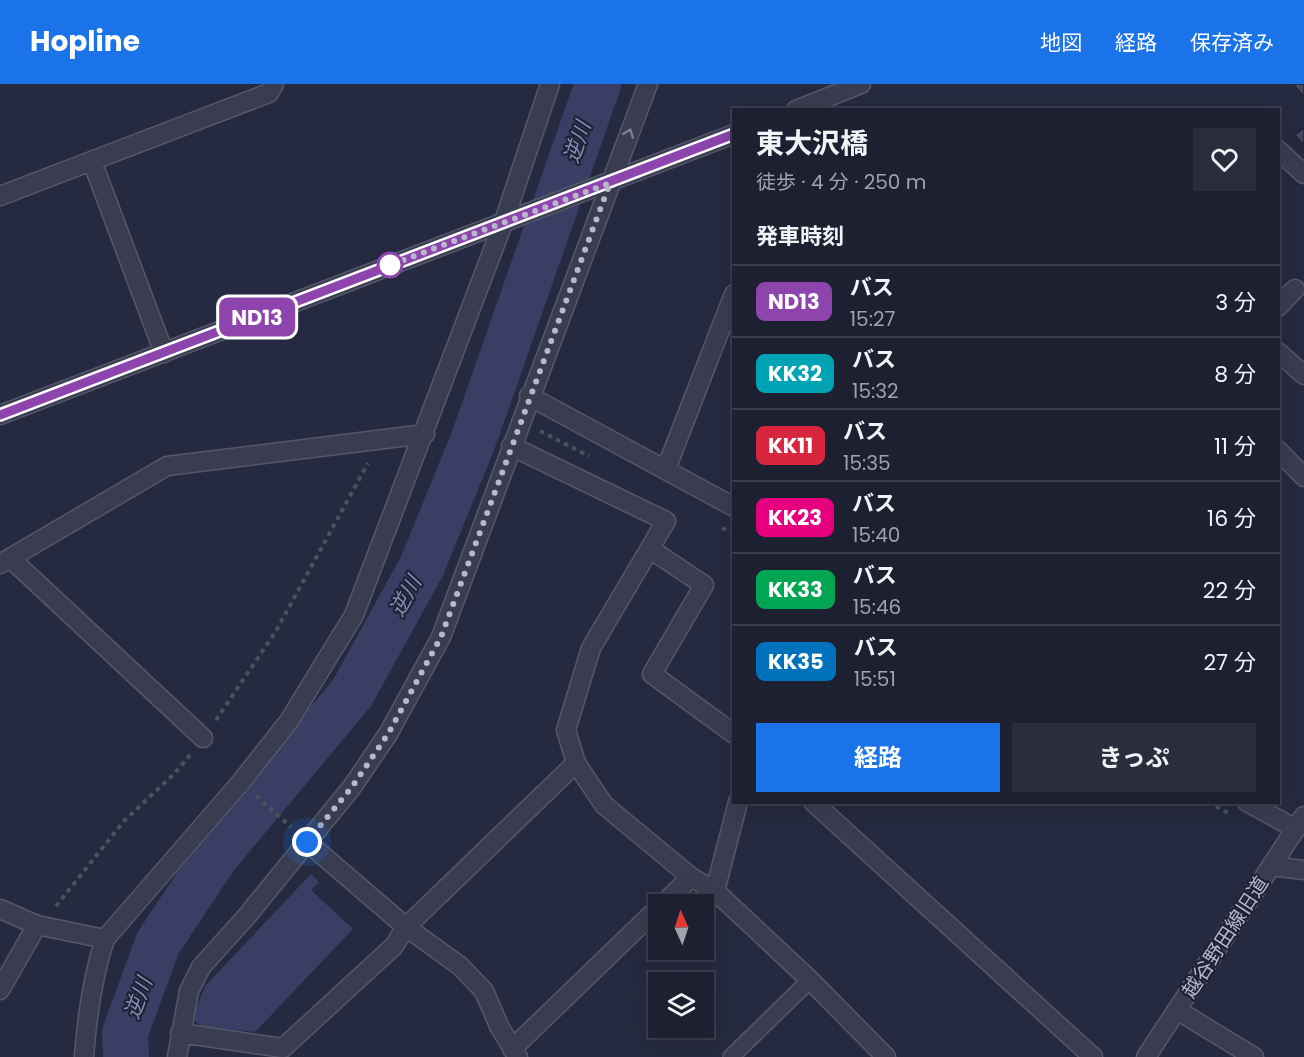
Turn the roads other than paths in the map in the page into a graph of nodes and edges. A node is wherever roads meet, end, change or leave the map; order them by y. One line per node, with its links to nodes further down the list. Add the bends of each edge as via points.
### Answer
1 (550, 84): 12 (street)
2 (648, 84): 10 (street, one-way to 2)
3 (861, 84): 5 (street)
4 (268, 87): 8 (street)
5 (801, 108)
6 (732, 135): 10 (street)
7 (1280, 152): 9 (street)
8 (92, 161): 11 (street); 16 (street)
9 (1304, 174)
10 (603, 185): 12 (street); 19 (street)
11 (0, 196)
12 (510, 219): 16 (street); 21 (street)
13 (1295, 289): 15 (street)
14 (732, 299): 24 (street)
15 (1280, 305)
16 (164, 353): 20 (street)
17 (1280, 354): 18 (street)
18 (1304, 375)
19 (530, 396): 22 (street); 24 (street)
20 (0, 415)
21 (425, 434): 28 (street, via 167,466); 46 (street, via 354,615 289,721)
22 (511, 446): 27 (street, via 666,521); 36 (street, via 441,637 388,734 352,787)
23 (1280, 452): 25 (street)
24 (666, 468): 26 (street)
25 (1304, 477)
26 (732, 506)
27 (650, 549): 29 (street, via 704,585 652,674); 31 (street, via 591,648 566,730)
28 (5, 561): 30 (street)
29 (732, 733)
30 (203, 738)
31 (576, 763): 39 (street, via 604,805); 45 (street)
32 (737, 804): 40 (street)
33 (815, 804): 56 (street)
34 (1252, 804): 35 (street)
35 (1300, 822): 37 (street, 越谷野田線旧道)
36 (300, 836): 45 (street); 50 (street, via 201,967 189,991)
37 (1271, 866): 38 (street); 49 (street, 越谷野田線旧道)
38 (1304, 870)
39 (691, 877): 40 (street); 41 (street)
40 (715, 891): 47 (street)
41 (673, 894)
42 (0, 909): 44 (street)
43 (648, 918): 51 (street)
44 (37, 924): 46 (street); 48 (street)
45 (406, 927): 50 (street, via 394,946 284,1048); 51 (street, via 460,966 484,991)
46 (105, 939): 52 (street, via 87,1014)
47 (810, 980): 54 (lane); 55 (street)
48 (0, 990)
49 (1177, 1010): 57 (street, 越谷野田線旧道); 58 (street)
50 (180, 1033): 53 (street)
51 (515, 1053)
52 (84, 1057)
53 (177, 1057)
54 (731, 1057)
55 (886, 1057)
56 (1093, 1057)
57 (1146, 1057)
58 (1254, 1057)

